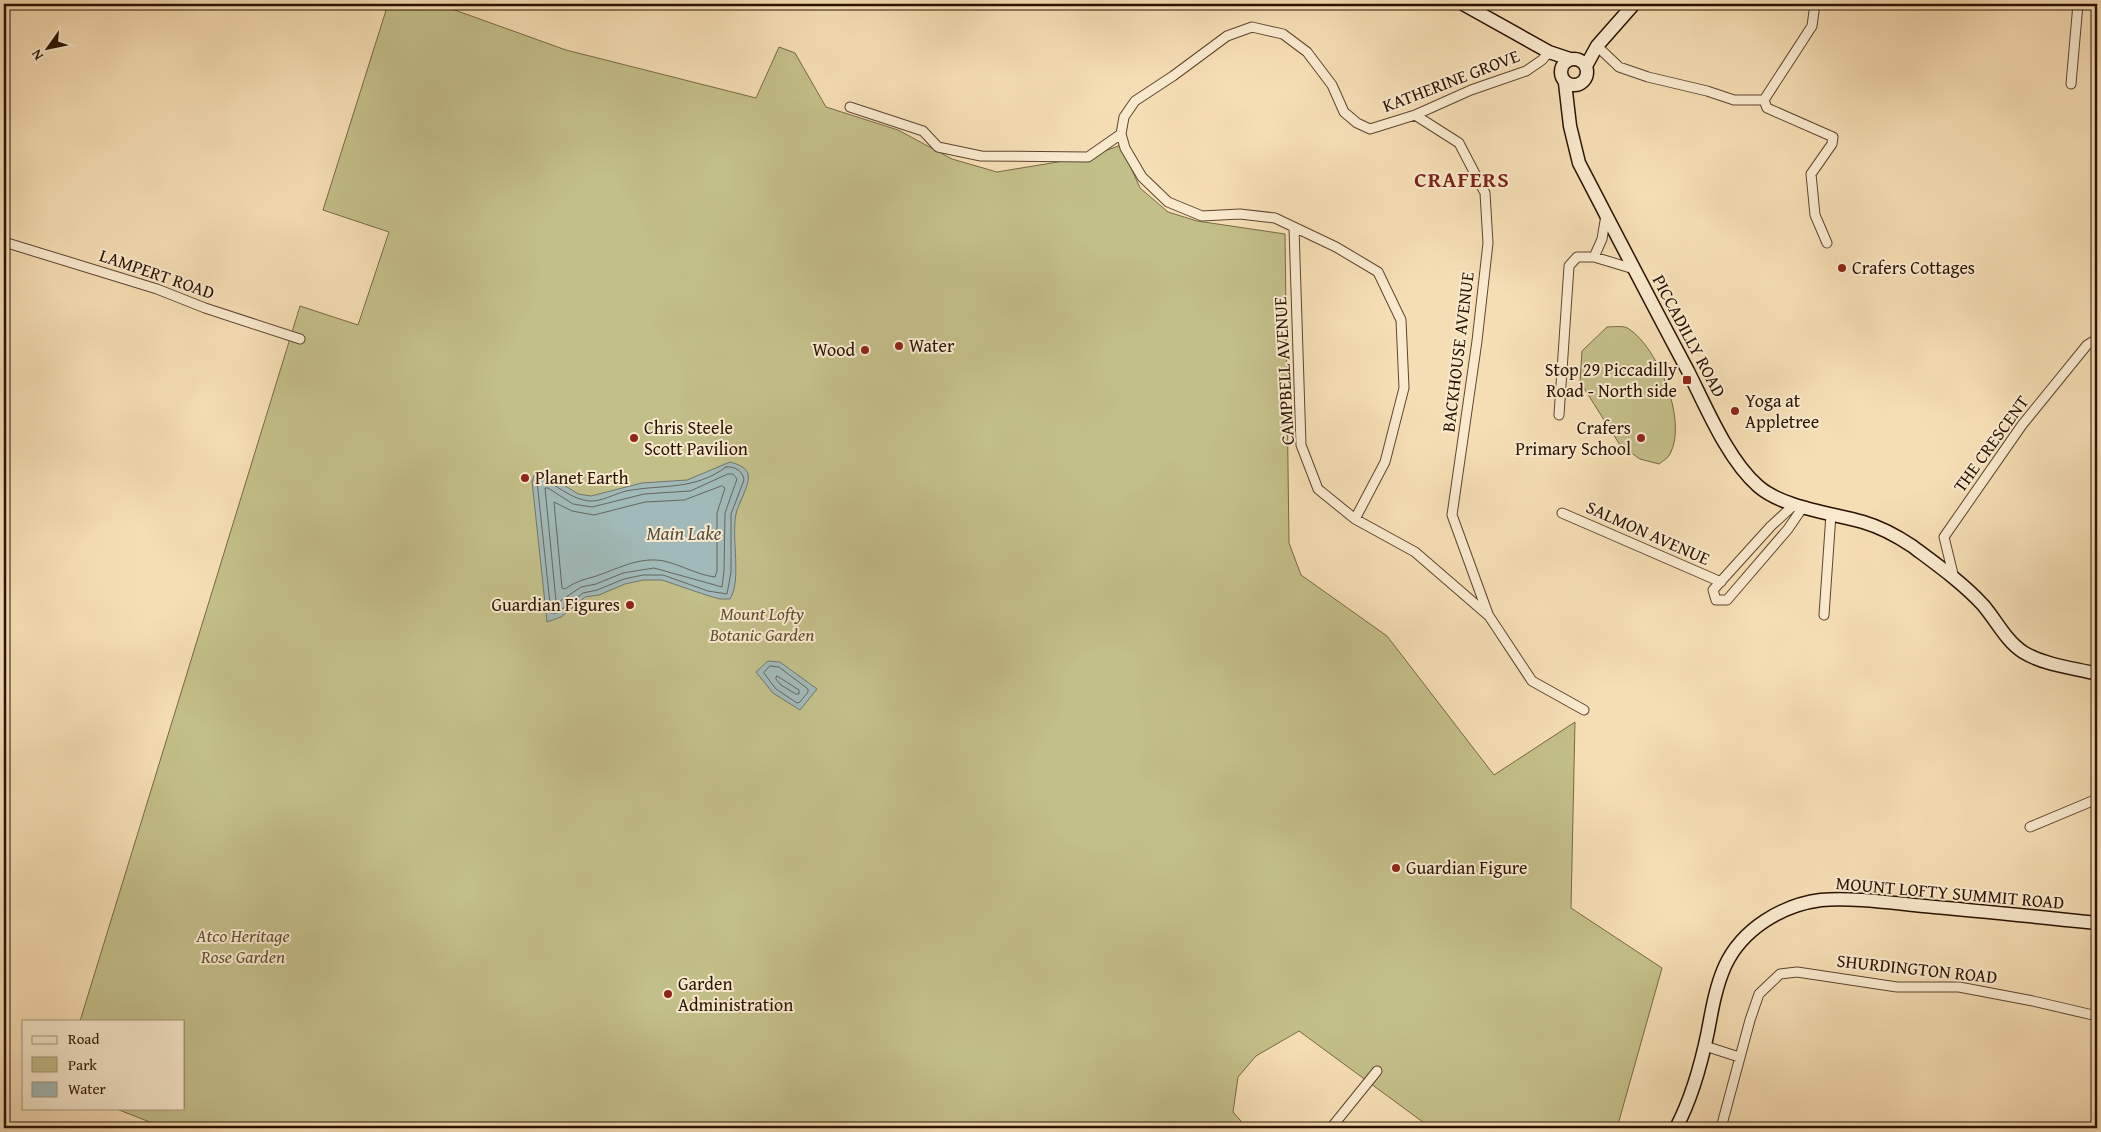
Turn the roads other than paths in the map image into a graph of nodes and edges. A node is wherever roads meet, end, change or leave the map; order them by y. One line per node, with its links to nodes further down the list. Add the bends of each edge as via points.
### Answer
1 (1463, 4): 6 (main road)
2 (1634, 4): 5 (main road)
3 (1815, 4): 11 (street, via 1812,26)
4 (2078, 4): 10 (street)
5 (1597, 46): 7 (main road); 8 (main road); 11 (street, via 1619,67 1648,77 1734,100)
6 (1549, 52): 7 (main road); 9 (main road); 13 (street, KATHERINE GROVE, via 1526,71 1471,90)
7 (1572, 59): 8 (main road); 9 (main road, via 1562,65)
8 (1586, 66): 9 (main road, via 1585,80)
9 (1567, 81): 15 (main road, PICCADILLY ROAD, via 1567,105 1579,162)
10 (2071, 84)
11 (1764, 100): 18 (street, via 1767,108 1833,137 1832,144 1811,174 1815,215)
12 (850, 107): 14 (street, via 923,131 938,146 981,156 1088,156)
13 (1415, 115): 14 (street, KATHERINE GROVE, via 1370,129 1357,123 1344,112 1332,86 1307,52 1283,34 1252,27 1227,36 1135,101 1124,117); 31 (street, BACKHOUSE AVENUE, via 1459,144 1485,193 1488,243 1452,515)
14 (1121, 134): 16 (street, via 1125,148 1142,177 1168,202 1202,216 1240,214 1275,218)
15 (1606, 215): 19 (street); 20 (main road, PICCADILLY ROAD)
16 (1294, 228): 27 (street, CAMPBELL AVENUE, via 1301,445 1318,489); 27 (street, via 1336,247 1378,272 1401,320 1404,388 1385,462)
17 (4, 242): 21 (street, LAMPERT ROAD, via 157,289)
18 (1827, 243)
19 (1594, 257): 20 (street); 23 (street, via 1577,257 1569,266)
20 (1634, 269): 24 (main road, PICCADILLY ROAD, via 1737,462 1759,487)
21 (300, 339)
22 (2097, 339): 28 (street, THE CRESCENT, via 2087,345 2022,425 1944,537)
23 (1559, 415)
24 (1799, 506): 26 (main road, PICCADILLY ROAD); 29 (street, via 1771,526); 29 (street, via 1788,529 1727,600 1716,600 1713,590)
25 (1562, 513): 29 (street, SALMON AVENUE)
26 (1831, 514): 28 (main road, PICCADILLY ROAD, via 1891,533); 30 (street)
27 (1355, 519): 31 (street, CAMPBELL AVENUE, via 1415,552)
28 (1955, 581): 32 (main road, PICCADILLY ROAD, via 1983,606 2023,652)
29 (1721, 582)
30 (1824, 614)
31 (1489, 616): 33 (street, CAMPBELL AVENUE, via 1532,680)
32 (2097, 674)
33 (1584, 710)
34 (2097, 799): 35 (street)
35 (2030, 827)
36 (2097, 922): 38 (main road, MOUNT LOFTY SUMMIT ROAD, via 1874,902 1821,900 1792,908 1756,926 1736,947 1717,986)
37 (2097, 1016): 39 (street, SHURDINGTON ROAD, via 1981,990 1878,985 1797,972 1780,974 1759,994)
38 (1705, 1046): 39 (street); 42 (main road, MOUNT LOFTY SUMMIT ROAD, via 1687,1107)
39 (1739, 1057): 43 (street, SHURDINGTON ROAD)
40 (1376, 1071): 41 (street)
41 (1331, 1128)
42 (1676, 1128)
43 (1721, 1128)

